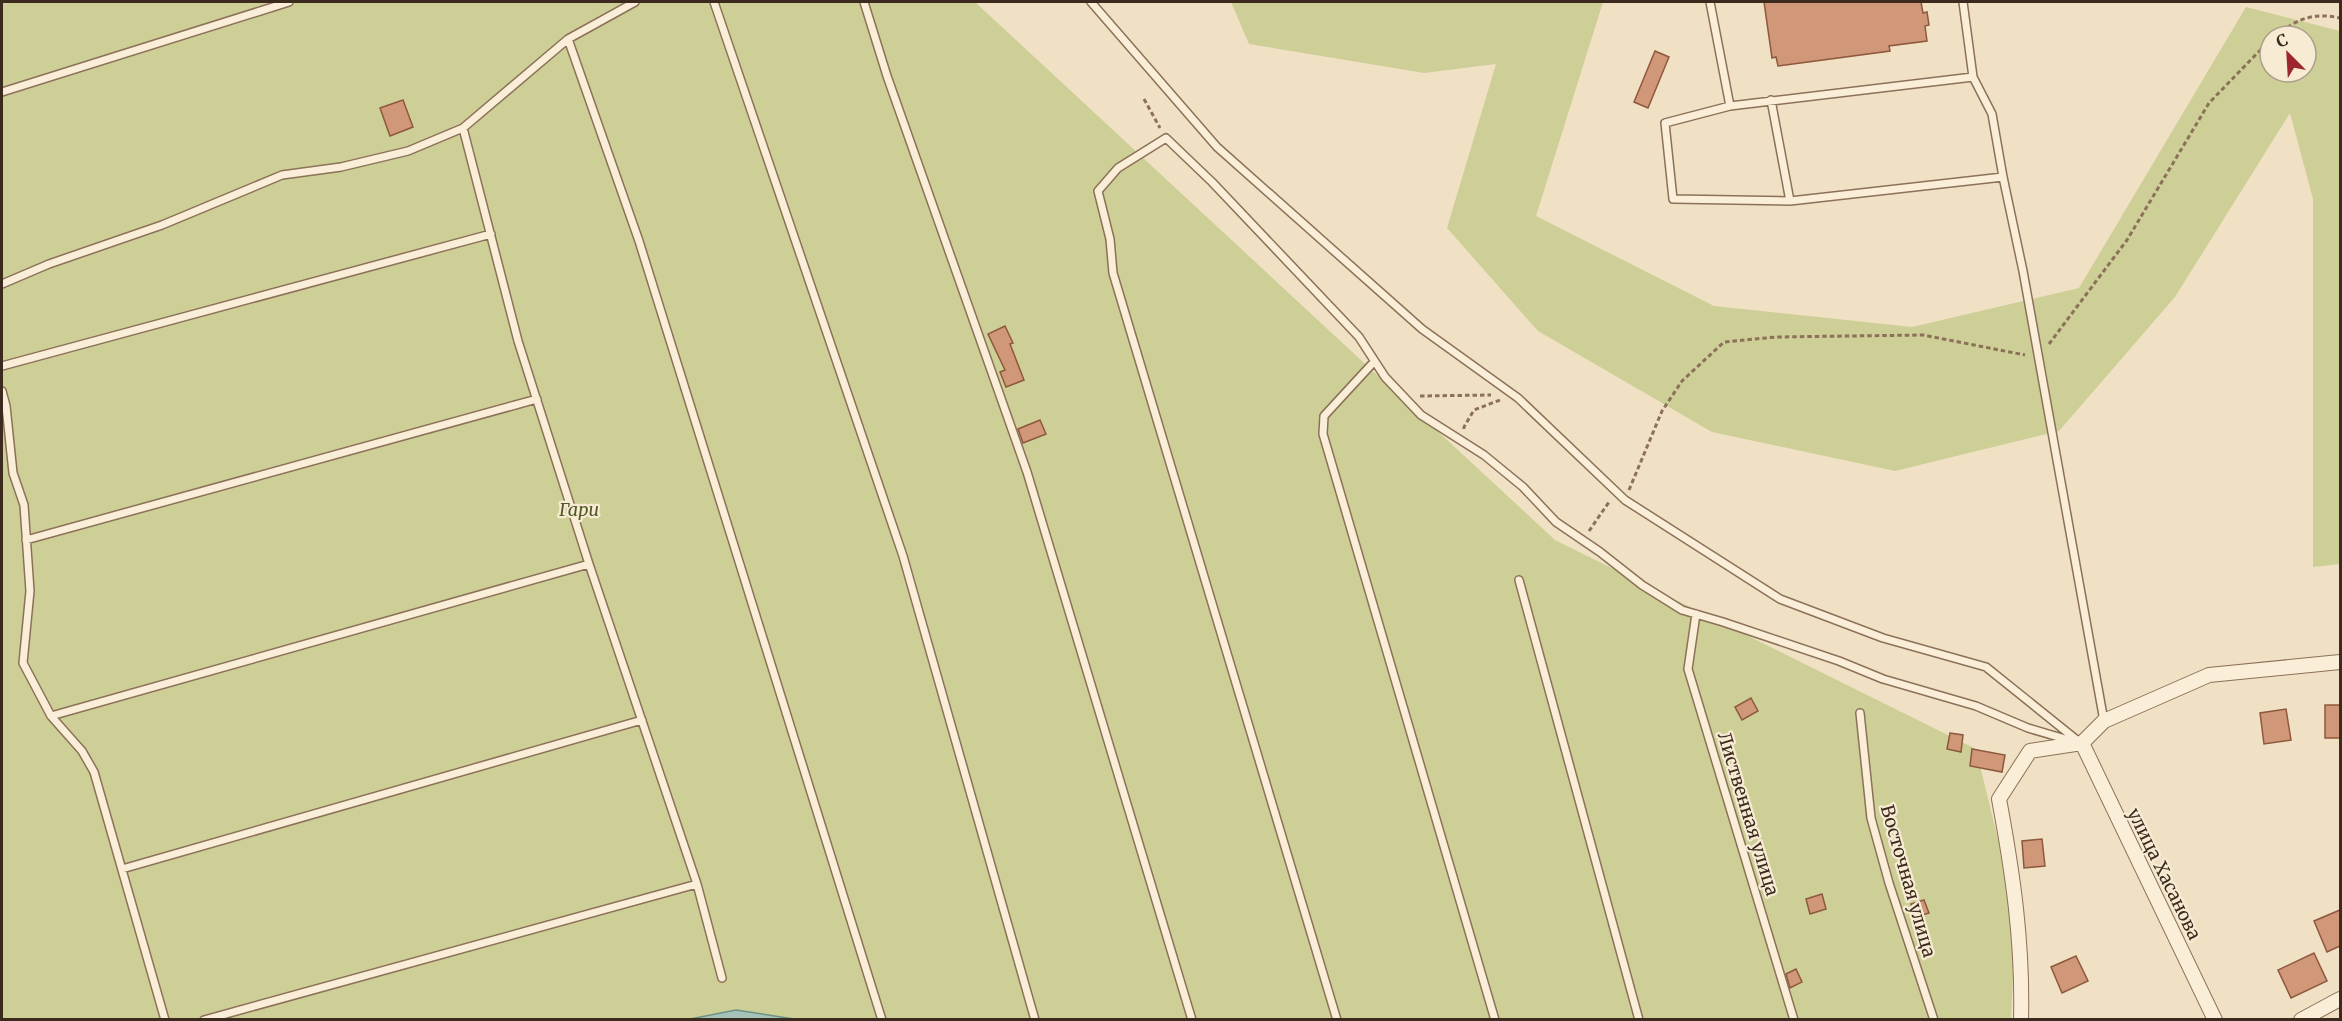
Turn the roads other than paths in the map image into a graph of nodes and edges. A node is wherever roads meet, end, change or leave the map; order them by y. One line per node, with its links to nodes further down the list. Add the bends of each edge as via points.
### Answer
1 (289, 2): 10 (lane)
2 (635, 2): 8 (lane)
3 (714, 2): 39 (lane, via 903,556)
4 (864, 2): 40 (lane, via 1027,472)
5 (1091, 2): 31 (lane, via 1217,147 1422,329 1513,395 1625,500 1780,598 1883,638 1986,667)
6 (1710, 2): 12 (lane)
7 (1963, 2): 9 (lane)
8 (567, 39): 13 (lane); 38 (lane, via 639,241)
9 (1973, 76): 11 (lane); 14 (lane, via 1992,114)
10 (2, 92)
11 (1771, 100): 12 (lane); 15 (lane)
12 (1730, 106): 15 (lane, via 1665,123 1673,199)
13 (463, 128): 16 (lane); 17 (lane, via 408,151 341,167 282,175 162,225)
14 (2003, 177): 15 (lane); 30 (lane)
15 (1790, 201)
16 (490, 234): 19 (lane); 21 (lane)
17 (2, 284)
18 (1371, 365): 42 (lane, via 1324,416 1323,434)
19 (2, 366)
20 (2, 391): 22 (lane, via 13,473 24,506)
21 (537, 399): 22 (lane); 23 (lane)
22 (26, 540): 28 (lane, via 30,591 23,663)
23 (589, 564): 28 (lane); 29 (lane)
24 (1519, 580): 43 (lane)
25 (1696, 614): 31 (lane); 41 (lane, via 1682,610 1642,585 1556,522 1523,487 1471,447 1421,415 1385,377 1359,338 1166,138 1118,168 1098,191 1110,239 1113,273); 44 (lane, Лиственная улица, via 1689,669)
26 (2340, 662): 30 (street, via 2209,675)
27 (1860, 713): 45 (lane, Восточная улица, via 1871,818)
28 (51, 716): 32 (lane, via 82,751 94,772)
29 (642, 720): 32 (lane); 33 (lane)
30 (2104, 722): 31 (street)
31 (2082, 743): 46 (street, via 2030,750 1999,799 2020,934); 47 (street, улица Хасанова)
32 (122, 869): 36 (lane)
33 (697, 884): 34 (lane); 37 (lane)
34 (722, 978)
35 (2340, 999): 48 (street)
36 (165, 1020)
37 (204, 1020)
38 (882, 1020)
39 (1035, 1020)
40 (1192, 1020)
41 (1337, 1020)
42 (1495, 1020)
43 (1639, 1020)
44 (1794, 1020)
45 (1934, 1020)
46 (2021, 1020)
47 (2215, 1020)
48 (2301, 1020)

